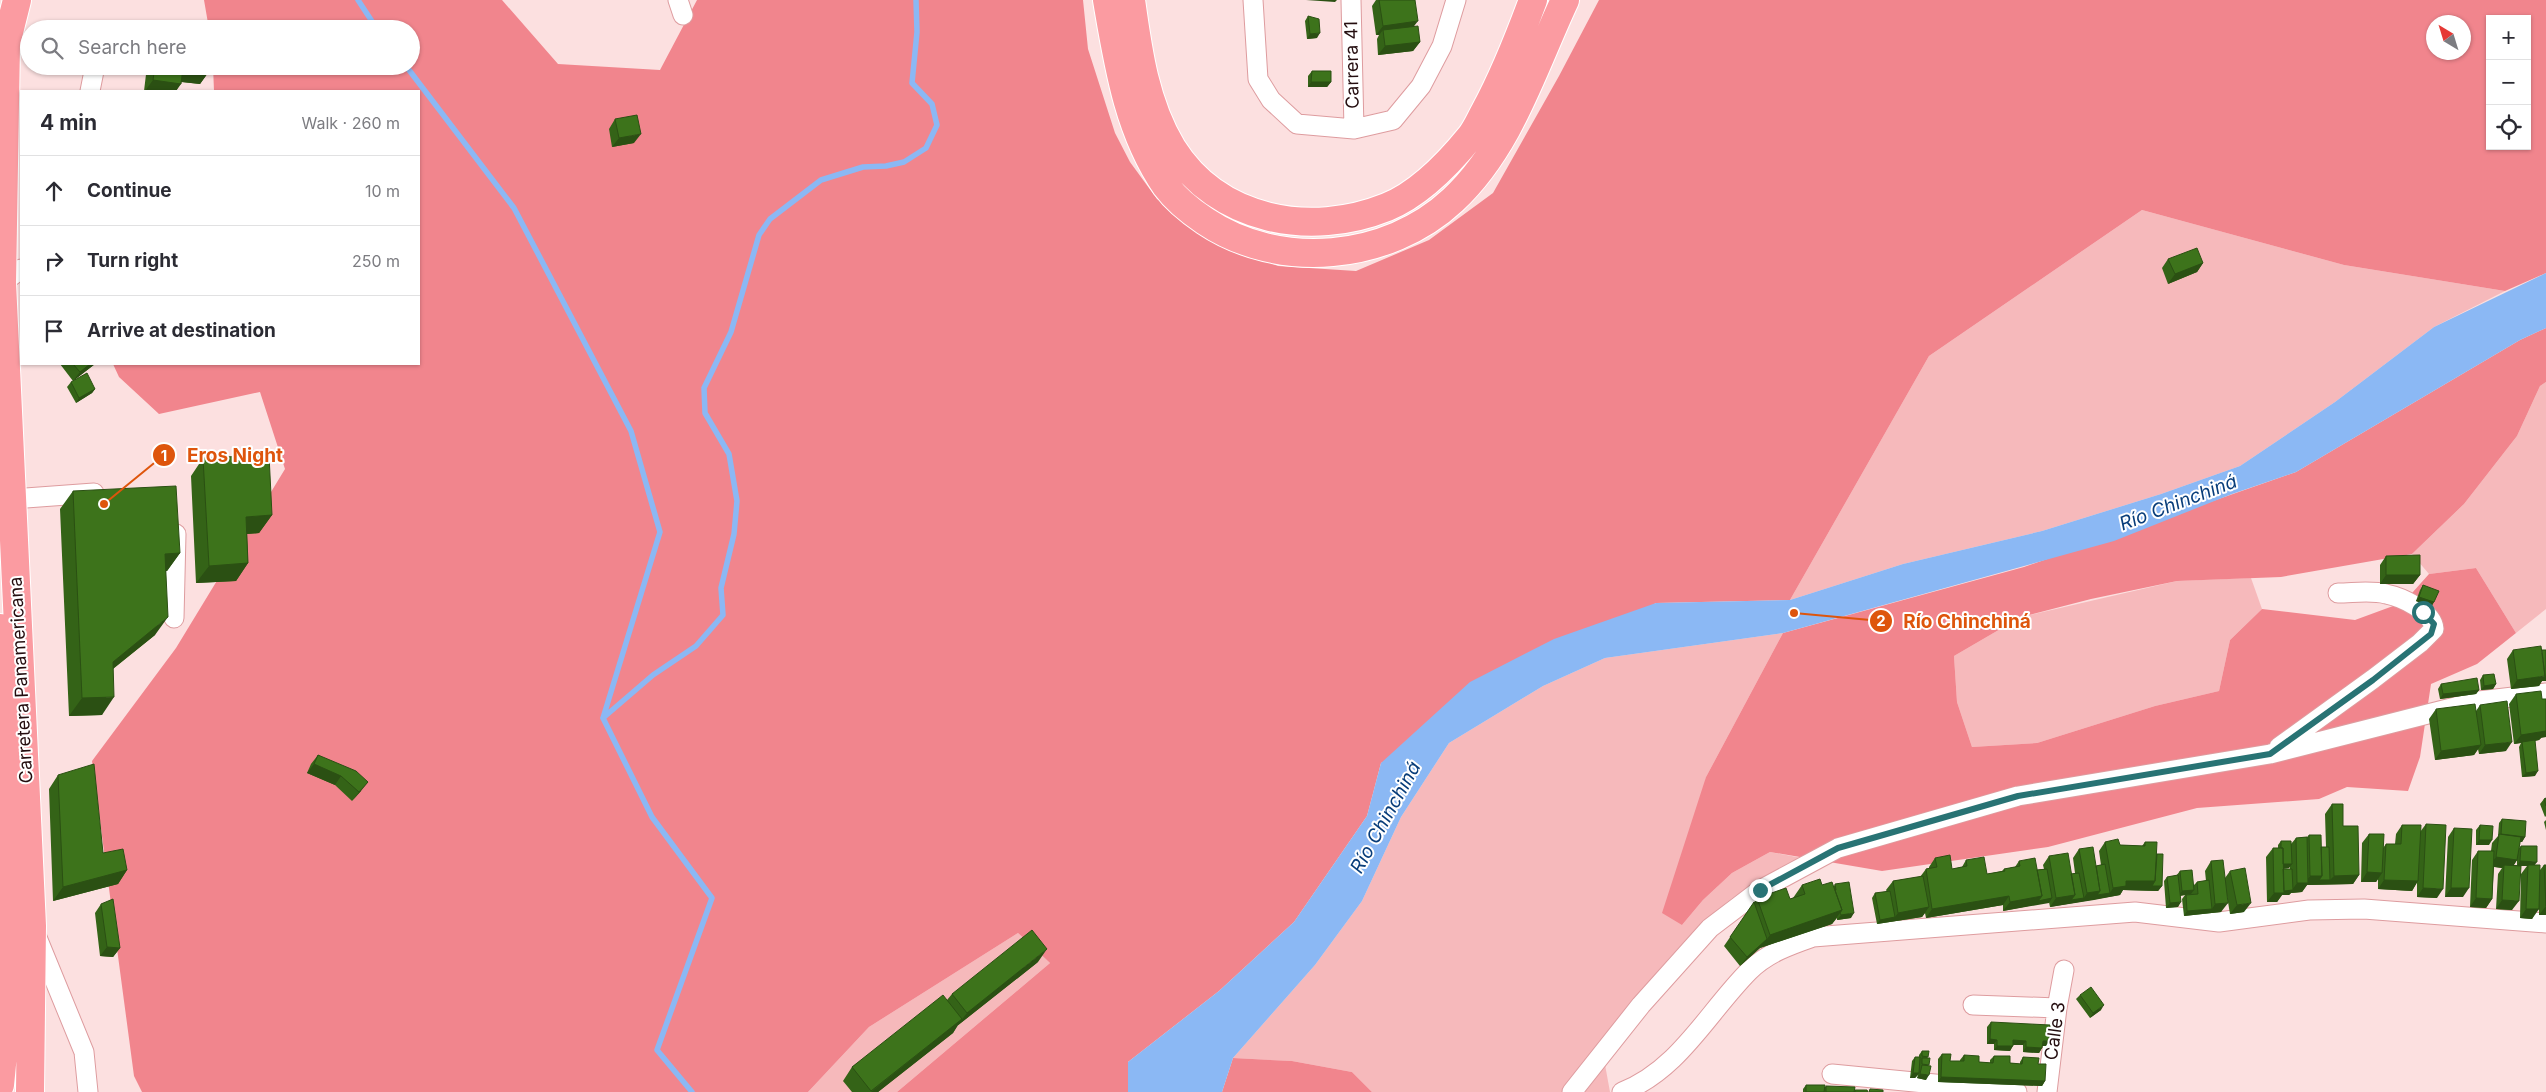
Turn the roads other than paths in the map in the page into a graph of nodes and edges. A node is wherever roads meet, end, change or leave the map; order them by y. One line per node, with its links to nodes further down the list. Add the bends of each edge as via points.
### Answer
1 (17, 0): 12 (highway, Carretera Panamericana, via 6,44)
2 (1107, 0): 8 (highway, via 1124,92 1166,186 1183,206 1236,239 1293,254 1338,252 1397,236 1425,221 1453,200 1495,150)
3 (1131, 0): 7 (highway, via 1143,76 1157,118 1173,149 1191,172 1216,195 1248,212 1309,223 1333,222 1388,207 1416,190 1447,164 1472,136 1496,91)
4 (1253, 0): 11 (street, via 1258,79 1271,100 1297,124)
5 (1351, 0): 11 (street, Carrera 41)
6 (1456, 0): 11 (street, via 1442,46 1421,86 1393,120)
7 (1532, 0)
8 (1565, 0)
9 (93, 75): 10 (street)
10 (90, 90)
11 (1354, 129)
12 (12, 276): 14 (highway, Carretera Panamericana)
13 (112, 492): 14 (street)
14 (12, 500): 22 (highway, Carretera Panamericana)
15 (176, 517): 18 (street)
16 (2338, 593): 20 (street, via 2385,593 2423,612 2431,619 2434,629 2373,680)
17 (0, 612): 27 (highway, Carretera Panamericana, via 5,977)
18 (174, 618)
19 (2546, 692): 20 (street, via 2479,701)
20 (2270, 754): 31 (street, via 2018,796 1838,848 1760,890 1710,928 1641,1005)
21 (2546, 923): 32 (street, via 2364,909 2309,910 2218,922 2135,912 1813,936 1778,950 1750,970 1691,1041 1642,1084)
22 (32, 926): 29 (highway, Carretera Panamericana); 30 (street, via 84,1052)
23 (2064, 970): 25 (street, Calle 3)
24 (1973, 1006): 25 (street)
25 (2057, 1008): 34 (street, Calle 3)
26 (1832, 1074): 28 (street)
27 (0, 1085)
28 (1913, 1087): 33 (street)
29 (30, 1092)
30 (88, 1092)
31 (1572, 1092)
32 (1622, 1092)
33 (2018, 1092)
34 (2047, 1092)

